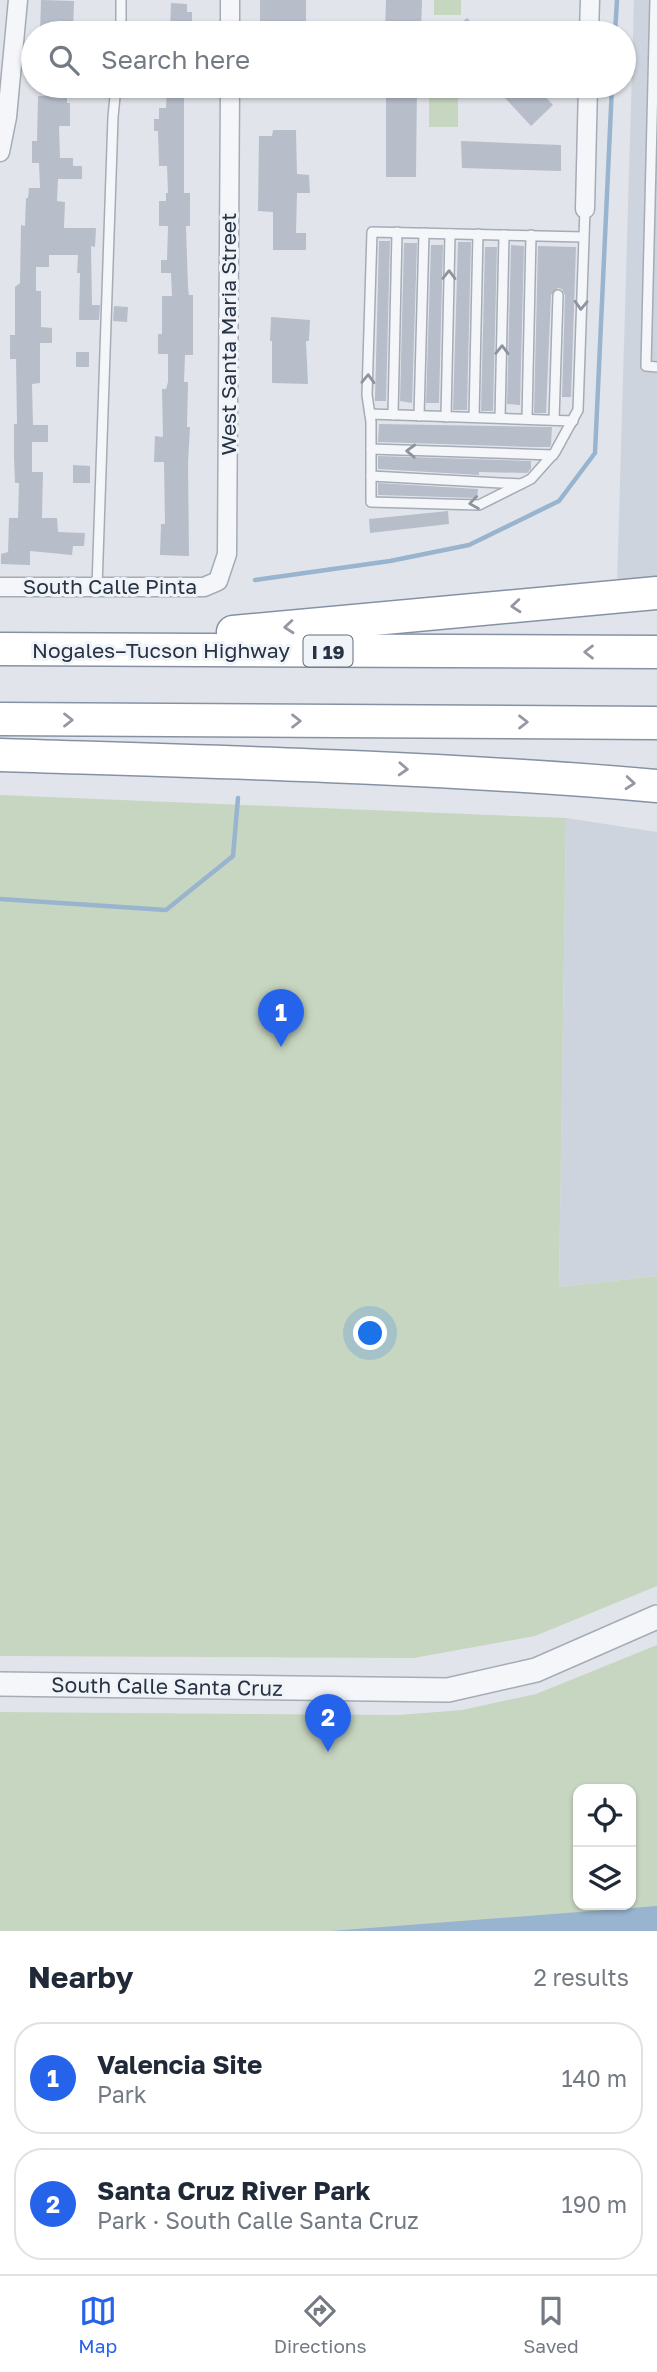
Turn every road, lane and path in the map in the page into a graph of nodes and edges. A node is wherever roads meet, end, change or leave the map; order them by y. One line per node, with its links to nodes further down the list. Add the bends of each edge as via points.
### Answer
1 (18, 0): 12 (street)
2 (121, 0): 6 (lane)
3 (230, 0): 7 (street)
4 (590, 0): 8 (street)
5 (655, 0): 22 (lane, via 646,366)
6 (121, 21)
7 (230, 21)
8 (589, 21)
9 (115, 98): 38 (lane)
10 (230, 98): 36 (street, West Santa Maria Street, via 227,554)
11 (588, 98): 13 (street)
12 (0, 152)
13 (585, 209): 20 (lane)
14 (397, 232): 15 (lane); 23 (lane, one-way to 14, via 372,232); 24 (lane)
15 (424, 233): 16 (lane); 25 (lane)
16 (450, 234): 17 (lane); 26 (lane, one-way to 16)
17 (478, 234): 18 (lane); 27 (lane)
18 (504, 235): 19 (lane); 28 (lane, one-way to 18)
19 (531, 235): 20 (lane); 29 (lane)
20 (583, 237): 31 (lane, one-way to 31, via 578,410)
21 (558, 295): 30 (lane)
22 (657, 367)
23 (370, 414): 24 (lane); 32 (lane)
24 (393, 415): 25 (lane)
25 (419, 416): 26 (lane)
26 (446, 416): 27 (lane)
27 (474, 417): 28 (lane)
28 (500, 418): 29 (lane)
29 (527, 419): 30 (lane)
30 (554, 420): 31 (lane)
31 (573, 421): 33 (lane)
32 (371, 449): 33 (lane, one-way to 32); 34 (lane)
33 (553, 455): 35 (lane)
34 (371, 476): 35 (lane); 35 (lane, one-way to 34, via 479,505 371,502)
35 (523, 484)
36 (218, 581): 38 (street, South Calle Pinta, via 204,587)
37 (0, 587): 38 (street, South Calle Pinta)
38 (97, 587)
39 (657, 593): 41 (highway, one-way to 41)
40 (0, 649): 41 (highway, Nogales–Tucson Highway / I 19)
41 (50, 649): 42 (highway, Nogales–Tucson Highway / I 19, one-way to 41)
42 (657, 652)
43 (0, 719): 44 (highway, one-way to 44)
44 (657, 723)
45 (0, 755): 46 (highway, one-way to 46, via 341,766)
46 (657, 786)
47 (657, 1617): 48 (street, South Calle Santa Cruz, via 536,1670 448,1690)
48 (0, 1684)

